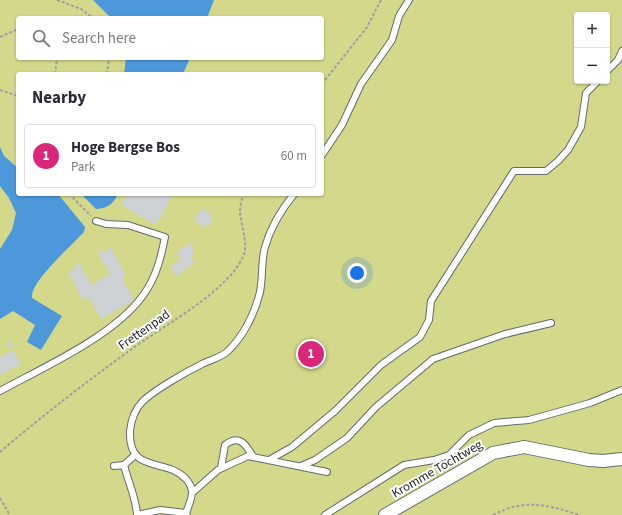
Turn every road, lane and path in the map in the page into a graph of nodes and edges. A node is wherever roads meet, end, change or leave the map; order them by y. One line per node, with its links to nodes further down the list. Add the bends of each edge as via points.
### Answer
1 (57, 0): 4 (path, via 81,9)
2 (381, 0): 13 (path, via 367,27)
3 (409, 0): 17 (lane, via 399,16 392,40 361,84 342,125)
4 (90, 16)
5 (16, 30): 6 (path)
6 (0, 37)
7 (622, 51): 10 (lane)
8 (57, 60): 11 (path)
9 (109, 60): 12 (path)
10 (610, 68)
11 (55, 72)
12 (107, 72)
13 (324, 81)
14 (595, 84): 29 (lane, via 586,93 581,127 568,150 558,161 546,171 514,171 432,301 429,320 420,337 381,366 335,411 292,447)
15 (0, 90): 16 (path)
16 (16, 95)
17 (324, 152)
18 (72, 196): 21 (path)
19 (243, 196): 25 (path, Frettenpad, via 240,211 245,243 244,255 227,278 197,304 69,395)
20 (292, 196): 26 (lane, via 272,227 265,248 260,292 242,334 228,352 201,364 143,401 132,423 131,443)
21 (96, 221): 24 (lane, via 106,224 128,224 165,237 161,260 154,277 131,310 105,332)
22 (551, 323): 32 (lane, via 505,334 433,359 376,407 347,438 315,460)
23 (622, 390): 40 (lane, via 590,404 530,420 494,423 469,435 449,455 404,465)
24 (0, 391)
25 (0, 452)
26 (135, 455): 30 (lane); 35 (lane, via 145,462 178,472 188,482)
27 (253, 457): 29 (lane); 33 (lane, via 248,456); 33 (lane, via 244,443 234,440 225,445)
28 (622, 459): 41 (street, Kromme Tochtweg, via 589,460 524,447 504,450 493,453)
29 (269, 460): 32 (lane)
30 (124, 465): 31 (lane); 39 (lane, via 136,501)
31 (114, 466)
32 (301, 466): 34 (lane)
33 (221, 468): 35 (lane)
34 (327, 472)
35 (192, 492): 37 (lane)
36 (0, 498): 38 (path)
37 (187, 514): 39 (lane, via 160,510)
38 (10, 515)
39 (137, 515)
40 (326, 515)
41 (385, 515)
42 (493, 515): 43 (path, via 527,503)
43 (580, 515)

